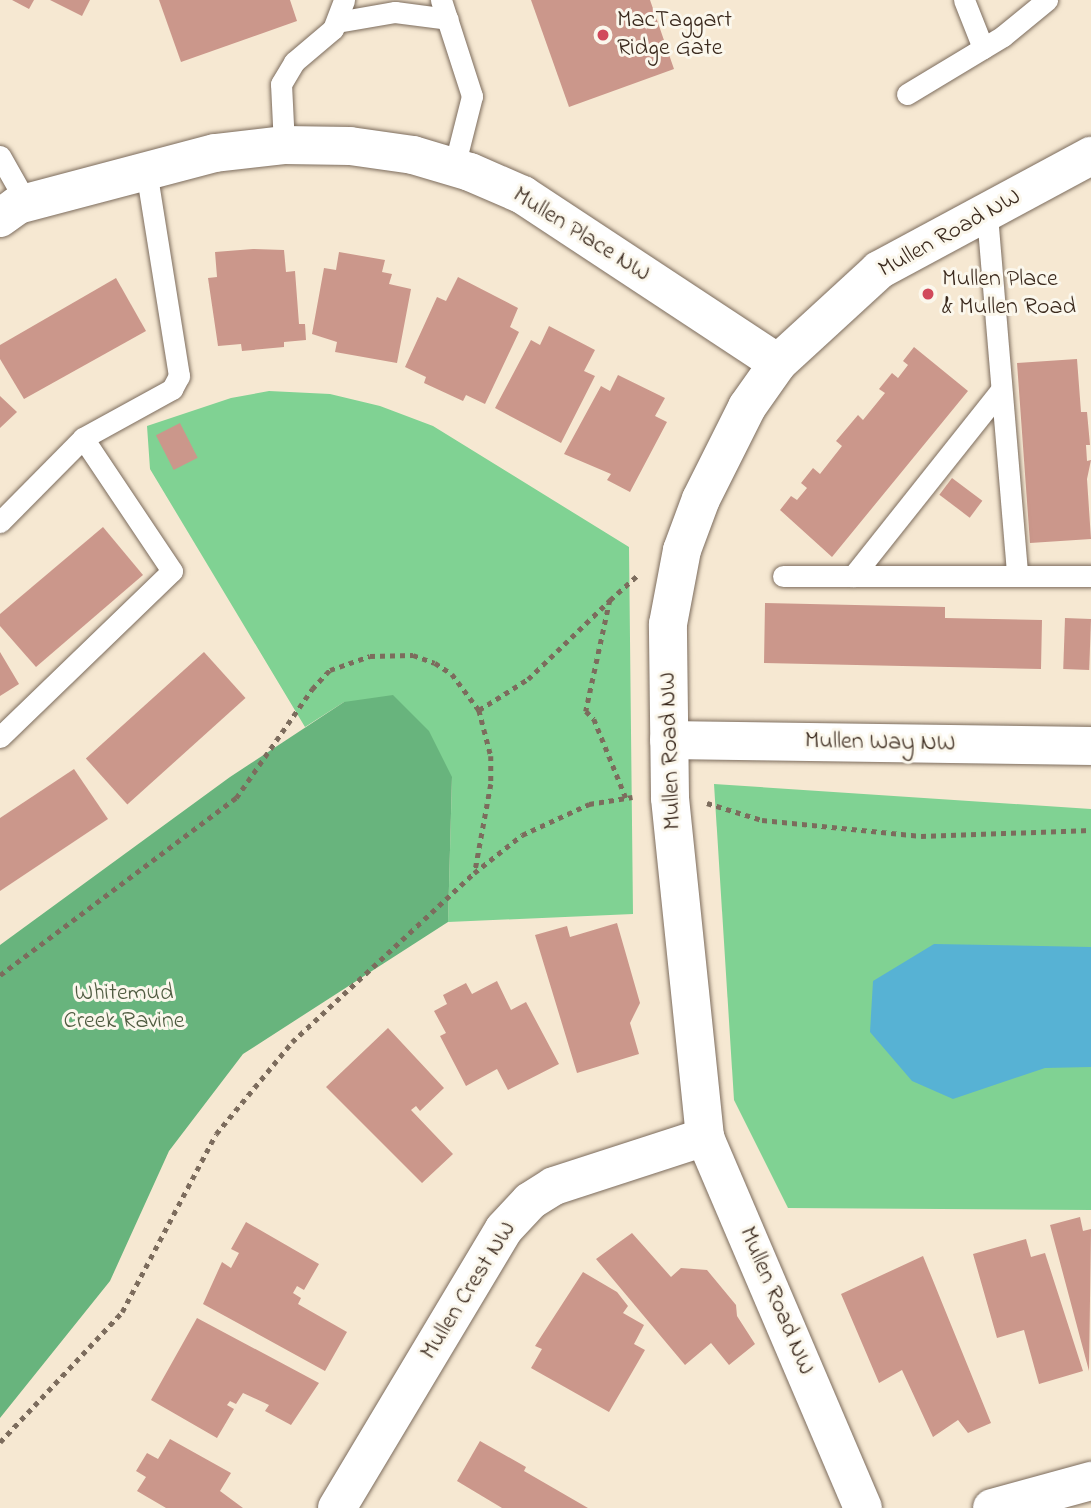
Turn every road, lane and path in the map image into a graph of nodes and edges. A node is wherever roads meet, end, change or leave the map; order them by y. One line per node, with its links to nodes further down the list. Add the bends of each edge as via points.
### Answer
1 (344, 0): 5 (lane)
2 (964, 0): 6 (lane)
3 (1047, 0): 6 (lane)
4 (444, 10): 5 (lane); 11 (lane, via 472,96)
5 (337, 22): 8 (lane, via 294,62 281,84)
6 (982, 48): 7 (lane)
7 (907, 93)
8 (284, 145): 11 (street, Mullen Place NW, via 350,146); 12 (street, Mullen Place NW, via 215,153)
9 (0, 156): 13 (lane)
10 (1091, 156): 14 (street, Mullen Road NW)
11 (454, 167): 15 (street, Mullen Place NW, via 523,195)
12 (146, 169): 13 (street, Mullen Place NW); 17 (lane, via 179,376 172,388)
13 (13, 210)
14 (988, 215): 15 (street, Mullen Road NW, via 879,270); 16 (lane)
15 (778, 363): 25 (street, Mullen Road NW, via 720,455 682,550 668,624)
16 (1000, 391): 20 (lane); 21 (lane)
17 (83, 438): 18 (lane); 24 (lane, via 172,571)
18 (0, 522)
19 (783, 576): 20 (lane)
20 (853, 576): 21 (lane)
21 (1017, 576): 22 (lane)
22 (1091, 576)
23 (480, 710): 28 (path, via 528,679 610,600 586,711 594,719); 31 (path, via 491,756 491,784); 32 (path, via 452,674 413,655 370,656 330,670 236,798)
24 (0, 737)
25 (669, 740): 26 (street, Mullen Way NW); 33 (street, Mullen Road NW, via 676,857)
26 (1091, 746)
27 (641, 796): 28 (path)
28 (626, 798): 31 (path, via 589,804 554,818 522,835)
29 (706, 802): 30 (path, via 762,820 894,834)
30 (1091, 830)
31 (474, 873): 34 (path, via 292,1042 240,1103 216,1134 122,1312)
32 (0, 975)
33 (705, 1137): 36 (street, Mullen Crest NW, via 554,1186 530,1201 504,1229); 37 (street, Mullen Road NW)
34 (0, 1442)
35 (1091, 1481): 38 (street)
36 (337, 1508)
37 (863, 1508)
38 (992, 1508)

